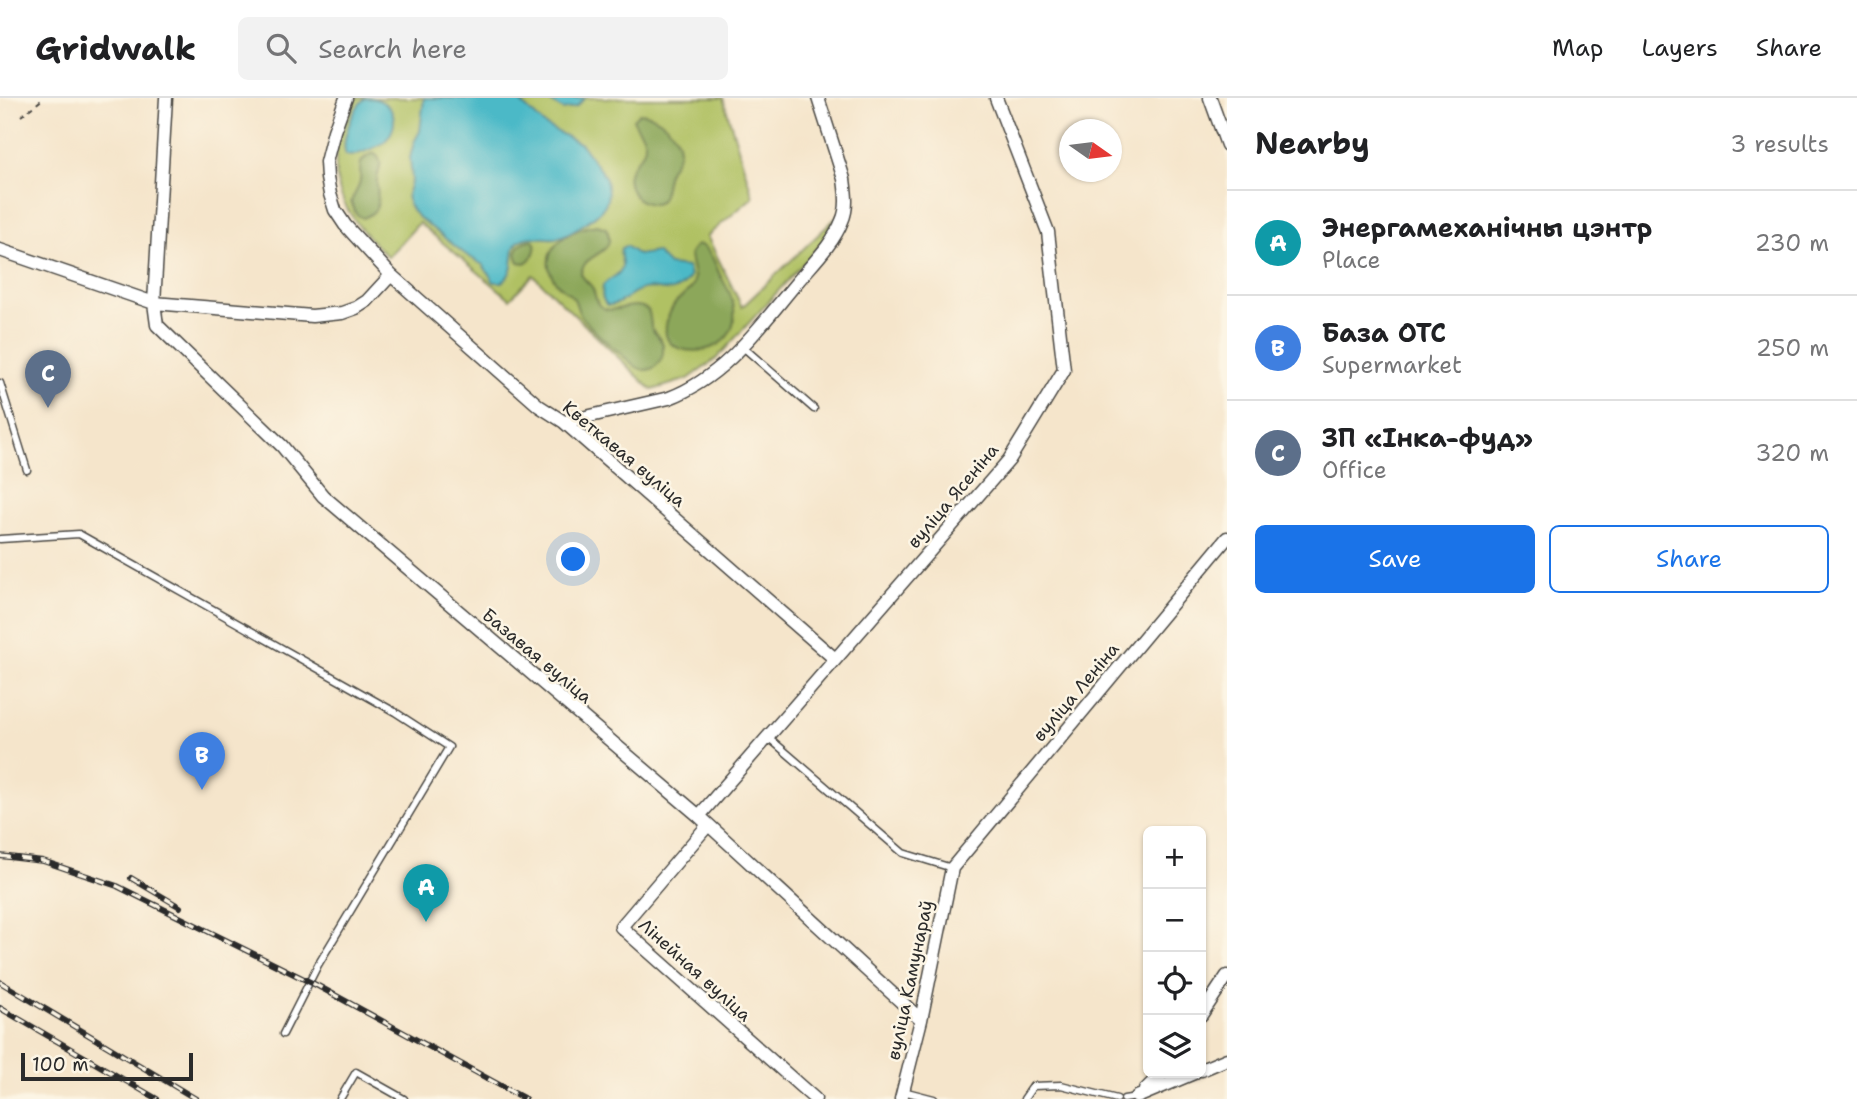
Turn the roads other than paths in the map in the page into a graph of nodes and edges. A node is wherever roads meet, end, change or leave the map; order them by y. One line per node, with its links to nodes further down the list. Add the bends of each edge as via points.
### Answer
1 (166, 98): 9 (street)
2 (346, 98): 8 (street, Кветкавая вуліца, via 326,162 330,194 345,225)
3 (818, 98): 10 (street, via 844,179 843,220 827,246)
4 (996, 98): 17 (street, вуліца Ясеніна, via 1048,232 1065,370 1009,460)
5 (1210, 98): 6 (street)
6 (1227, 145)
7 (0, 250): 9 (street)
8 (390, 275): 9 (street, via 367,301 327,316); 13 (street, Кветкавая вуліца, via 539,406)
9 (154, 303): 19 (street, Базавая вуліца, via 157,325 282,446 323,496)
10 (743, 347): 12 (lane); 13 (street, via 718,371 685,392)
11 (0, 383): 14 (lane)
12 (814, 409)
13 (564, 422): 17 (street, Кветкавая вуліца)
14 (27, 470)
15 (1227, 538): 20 (street, вуліца Леніна)
16 (0, 539): 24 (lane, via 79,534 449,747 318,965)
17 (835, 659): 18 (street, вуліца Ясеніна)
18 (768, 737): 19 (street, вуліца Ясеніна); 20 (lane, via 903,853)
19 (703, 821): 23 (street, Базавая вуліца); 33 (street, Лінейная вуліца, via 621,927)
20 (952, 868): 23 (street, вуліца Камунараў)
21 (1227, 976): 22 (street)
22 (1206, 1008)
23 (920, 1020): 29 (street, вуліца Камунараў)
24 (283, 1034)
25 (1227, 1059): 26 (street)
26 (1206, 1068)
27 (1156, 1078): 30 (street)
28 (1182, 1078): 30 (street)
29 (902, 1095): 34 (lane)
30 (1132, 1098)
31 (340, 1099): 32 (lane, via 356,1072)
32 (404, 1099)
33 (814, 1099)
34 (934, 1099)
35 (1024, 1099): 36 (lane, via 1033,1086 1061,1085)
36 (1117, 1099)

